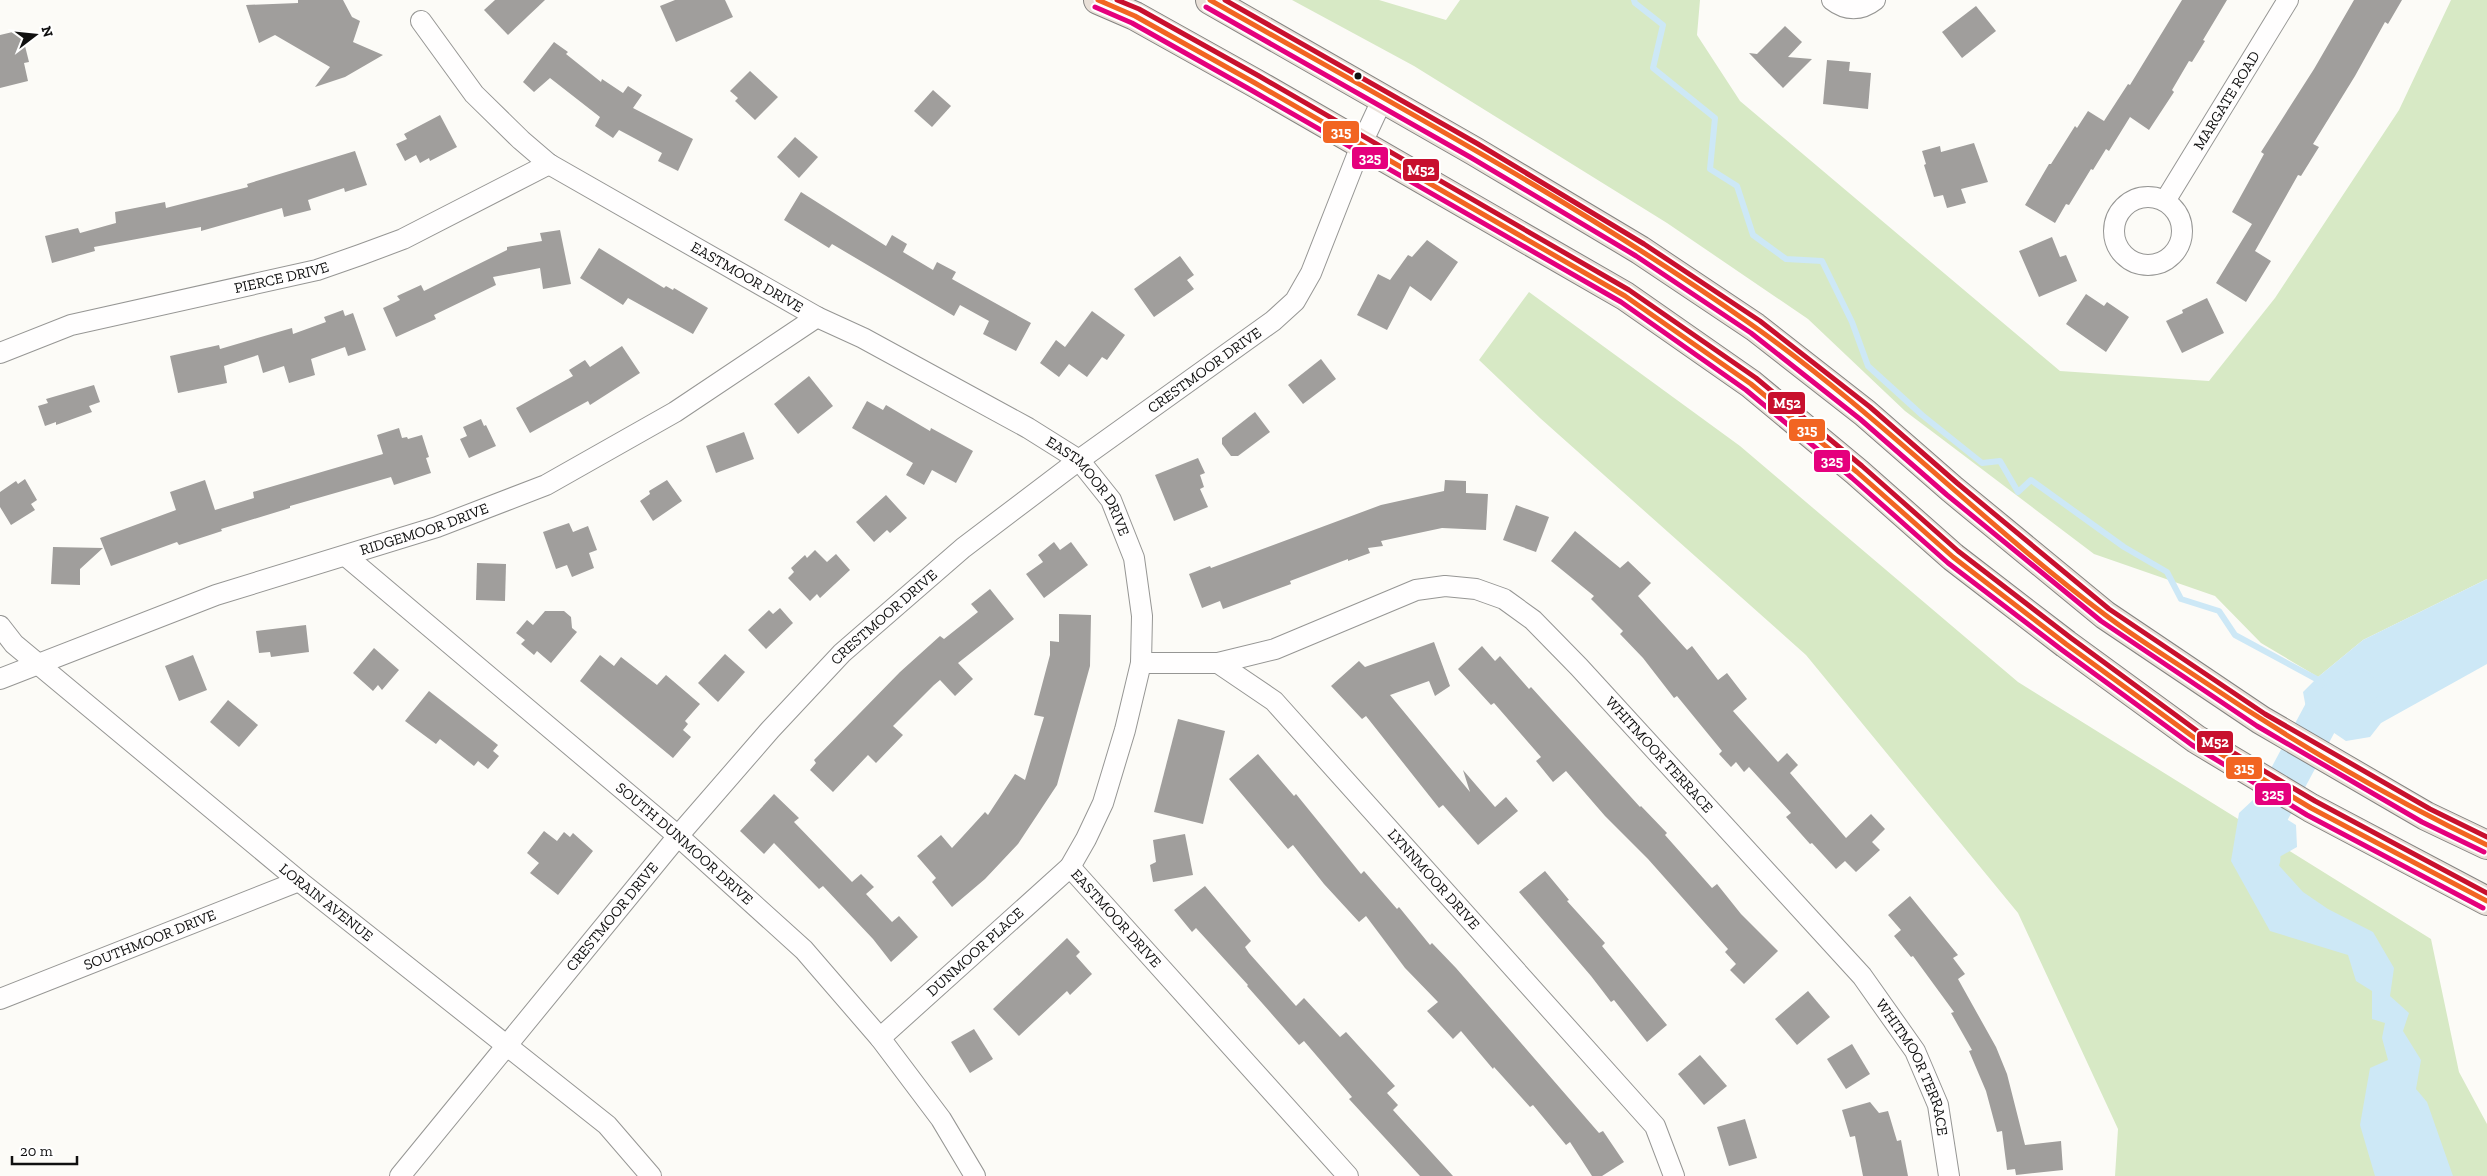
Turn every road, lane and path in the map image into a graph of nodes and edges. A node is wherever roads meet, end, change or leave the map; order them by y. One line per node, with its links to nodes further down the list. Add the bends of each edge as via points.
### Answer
1 (1098, 0): 8 (highway, via 1135,16)
2 (1210, 0): 7 (highway)
3 (1832, 0): 4 (street, via 1849,9 1860,8)
4 (1875, 0)
5 (2288, 0): 10 (street, MARGATE ROAD)
6 (421, 21): 9 (street, EASTMOOR DRIVE, via 474,94)
7 (1383, 98): 8 (street, CRESTMOOR DRIVE); 21 (highway, via 1640,250 1755,327 1866,413 2105,616 2261,720 2426,816)
8 (1362, 143): 13 (street, CRESTMOOR DRIVE, via 1311,273 1295,301 1273,321); 24 (highway, via 1625,296 1751,384 1983,580 2196,738 2312,808)
9 (549, 164): 11 (street, EASTMOOR DRIVE); 12 (street, PIERCE DRIVE, via 403,239 360,256 317,270 71,325)
10 (2165, 201)
11 (817, 317): 13 (street, EASTMOOR DRIVE, via 863,338 1012,419); 14 (street, RIDGEMOOR DRIVE, via 674,412 546,485 437,527)
12 (0, 353)
13 (1079, 460): 16 (street, EASTMOOR DRIVE, via 1111,500 1134,558 1142,616); 20 (street, CRESTMOOR DRIVE, via 963,548 842,654 770,730)
14 (346, 556): 18 (street, RIDGEMOOR DRIVE, via 216,595); 20 (street, SOUTH DUNMOOR DRIVE)
15 (0, 626): 18 (street, LORAIN AVENUE, via 14,644)
16 (1141, 663): 17 (street); 22 (street, EASTMOOR DRIVE, via 1103,803)
17 (1218, 663): 32 (street, LYNNMOOR DRIVE, via 1274,701 1655,1126); 33 (street, WHITMOOR TERRACE, via 1275,649 1416,590 1445,586 1476,589 1504,599 1532,620 1579,667 1862,976 1915,1051 1938,1105)
18 (39, 664): 19 (street, RIDGEMOOR DRIVE); 23 (street, LORAIN AVENUE)
19 (0, 679)
20 (678, 836): 26 (street, SOUTH DUNMOOR DRIVE, via 804,950); 27 (street, CRESTMOOR DRIVE)
21 (2487, 845)
22 (1070, 867): 26 (street, DUNMOOR PLACE); 31 (street, EASTMOOR DRIVE)
23 (299, 881): 25 (street, SOUTHMOOR DRIVE); 27 (street, LORAIN AVENUE)
24 (2487, 901)
25 (0, 1000)
26 (880, 1038): 30 (street, SOUTH DUNMOOR DRIVE, via 941,1119)
27 (508, 1047): 28 (street, CRESTMOOR DRIVE); 29 (street, LORAIN AVENUE, via 607,1125)
28 (400, 1176)
29 (651, 1176)
30 (975, 1176)
31 (1348, 1176)
32 (1674, 1176)
33 (1949, 1176)

